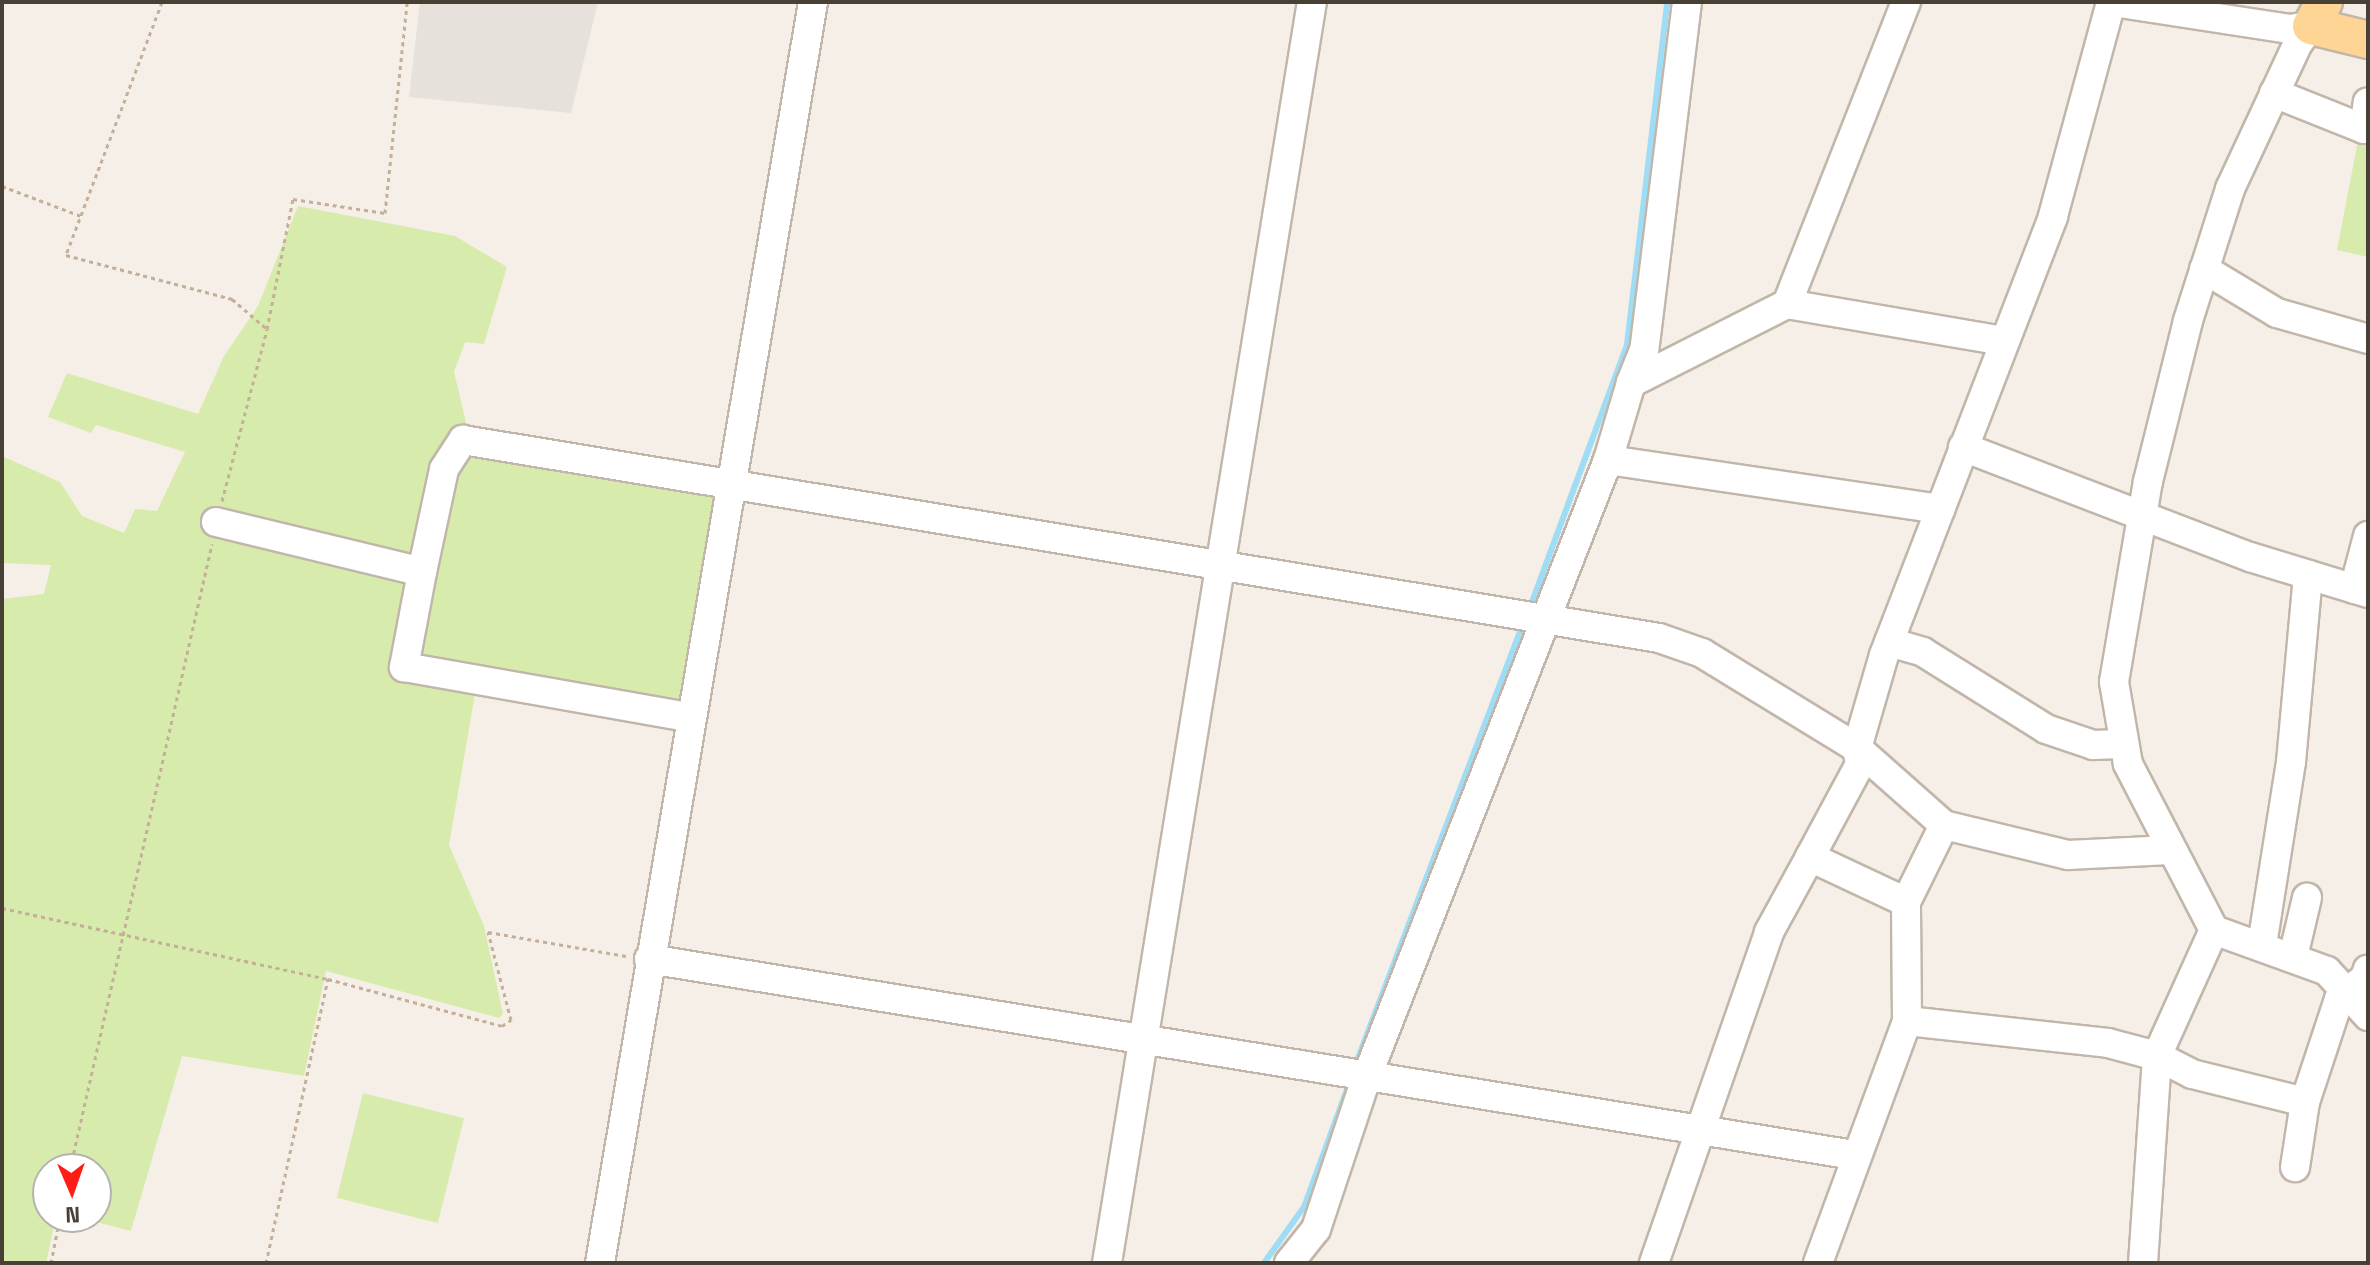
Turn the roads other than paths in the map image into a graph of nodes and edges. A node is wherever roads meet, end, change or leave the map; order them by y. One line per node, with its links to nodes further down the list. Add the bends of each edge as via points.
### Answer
1 (813, 2): 17 (street)
2 (1312, 2): 22 (street)
3 (1687, 2): 14 (street, via 1644,350)
4 (1906, 2): 11 (street)
5 (2112, 2): 6 (street); 13 (street, via 2053,216)
6 (2304, 15): 7 (main road); 8 (street)
7 (2368, 40)
8 (2274, 93): 9 (street, via 2364,129); 10 (street, via 2230,189)
9 (2368, 102)
10 (2204, 269): 12 (street, via 2277,313); 19 (street, via 2162,418)
11 (1787, 304): 13 (street); 14 (street)
12 (2368, 339)
13 (2003, 341): 15 (street)
14 (1631, 383): 16 (street)
15 (1963, 447): 18 (street); 19 (street)
16 (1608, 460): 18 (street); 26 (street)
17 (732, 487): 22 (street); 23 (street, via 463,440 444,469); 28 (street)
18 (1940, 509): 27 (street)
19 (2143, 516): 24 (street); 29 (street, via 2114,682)
20 (216, 522): 23 (street)
21 (2368, 536): 25 (street)
22 (1224, 566): 26 (street); 44 (street)
23 (422, 572): 28 (street, via 404,667)
24 (2308, 575): 25 (street); 37 (street, via 2291,762)
25 (2361, 591)
26 (1543, 620): 30 (street, via 1659,638 1702,653); 46 (street)
27 (1889, 642): 29 (street, via 1923,652 2046,729 2093,745); 30 (street)
28 (692, 718): 39 (street)
29 (2121, 744): 32 (street)
30 (1857, 748): 31 (street); 33 (street, via 1860,764)
31 (1944, 825): 32 (street, via 2068,855); 35 (street)
32 (2170, 850): 36 (street)
33 (1810, 857): 35 (street); 48 (street, via 1769,932 1730,1036)
34 (2307, 898): 38 (street)
35 (1906, 902): 43 (street)
36 (2214, 930): 37 (street); 45 (street)
37 (2262, 945): 38 (street)
38 (2293, 957): 41 (street, via 2327,971)
39 (649, 959): 44 (street); 51 (street)
40 (2368, 969): 41 (street)
41 (2350, 994): 42 (street); 47 (street, via 2339,999)
42 (2368, 1016)
43 (1907, 1021): 45 (street, via 2108,1043); 49 (street)
44 (1144, 1041): 46 (street); 52 (street)
45 (2157, 1056): 47 (street, via 2192,1074); 56 (street)
46 (1366, 1079): 48 (street); 53 (street, via 1316,1229)
47 (2305, 1102): 50 (street)
48 (1704, 1129): 49 (street); 54 (street)
49 (1854, 1155): 55 (street)
50 (2295, 1167)
51 (600, 1263)
52 (1107, 1263)
53 (1289, 1263)
54 (1654, 1263)
55 (1818, 1263)
56 (2143, 1263)

